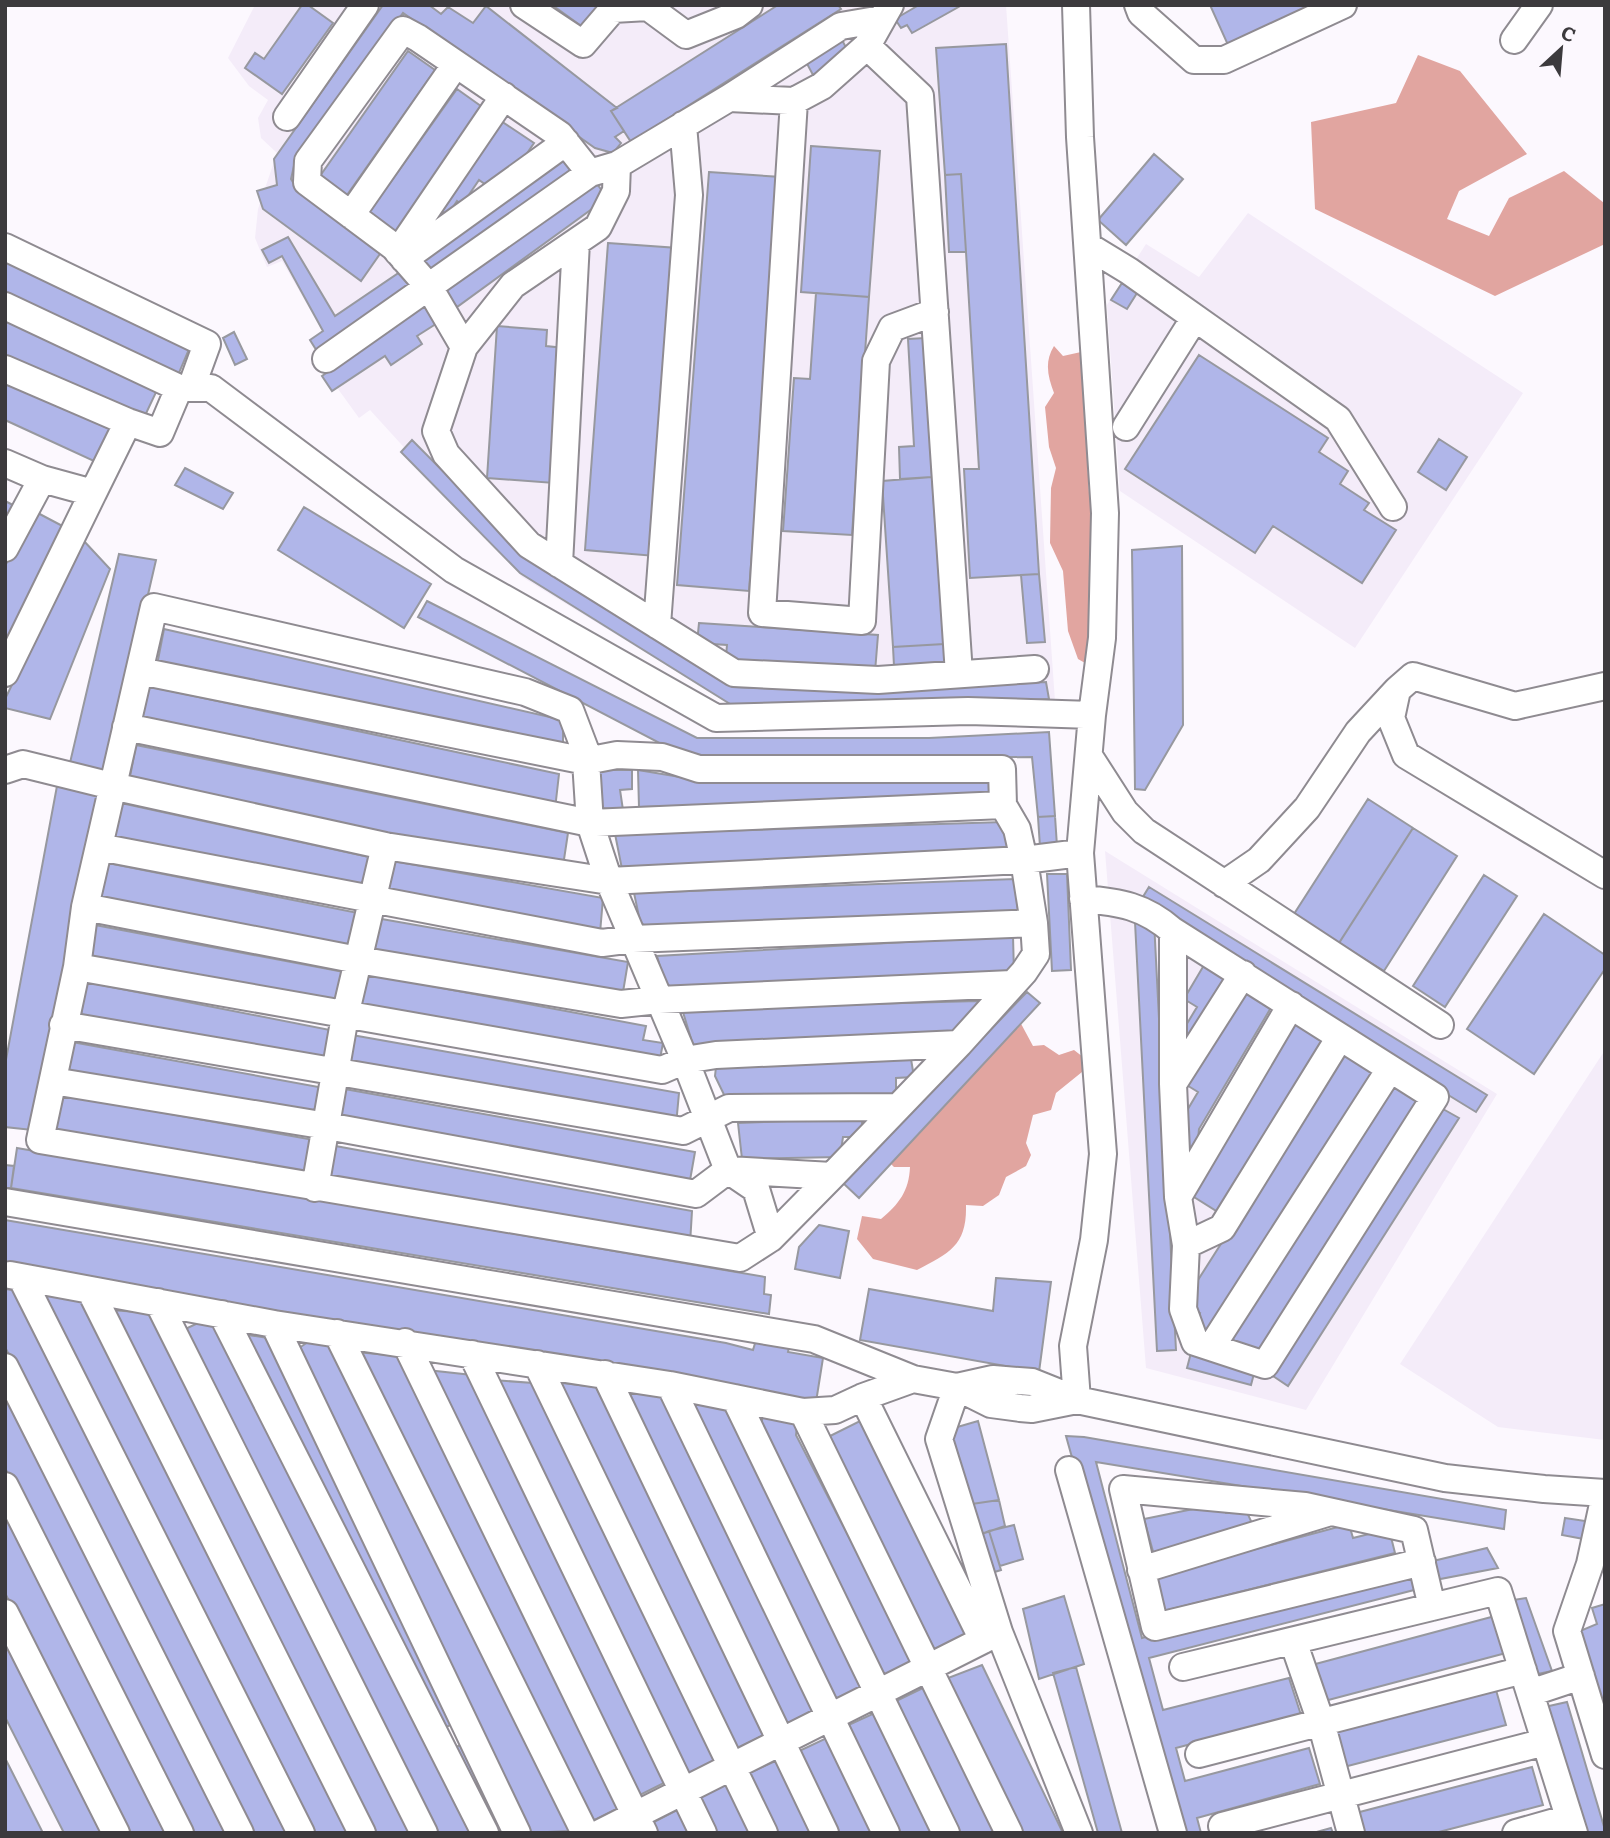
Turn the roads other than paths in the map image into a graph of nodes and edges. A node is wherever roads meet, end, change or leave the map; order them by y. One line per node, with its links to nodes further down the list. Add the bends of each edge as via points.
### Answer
1 (365, 5): 15 (lane)
2 (749, 5): 7 (lane, via 686,35 648,7 613,9 583,44)
3 (1076, 5): 22 (lane)
4 (1138, 5): 5 (lane, via 1141,13 1194,60 1224,60)
5 (1343, 5)
6 (1539, 5): 9 (lane)
7 (536, 9)
8 (886, 12): 10 (lane); 13 (lane, via 841,26)
9 (1514, 40)
10 (867, 46): 14 (lane, via 822,86); 27 (lane, via 920,96)
11 (456, 64): 12 (lane); 20 (lane); 20 (lane, via 403,30 308,161 307,182)
12 (503, 96): 17 (lane); 24 (lane)
13 (729, 98): 14 (lane); 16 (lane)
14 (794, 101): 27 (lane, via 762,613 862,621 876,361 892,328)
15 (288, 117)
16 (683, 125): 18 (lane); 41 (lane, via 689,195)
17 (566, 142): 19 (lane); 24 (lane)
18 (617, 165): 19 (lane); 21 (lane, via 616,191 598,227)
19 (590, 173): 25 (lane)
20 (351, 215): 24 (lane)
21 (576, 242): 29 (lane, via 513,285); 40 (lane)
22 (1088, 246): 28 (lane); 48 (lane, via 1105,513 1102,638)
23 (5, 247): 32 (lane, via 207,344)
24 (401, 255): 25 (lane)
25 (429, 287): 29 (lane); 30 (lane)
26 (5, 306): 32 (lane)
27 (935, 312): 45 (lane)
28 (1194, 319): 34 (lane); 38 (lane, via 1338,419)
29 (464, 347): 40 (lane, via 436,431 446,454 529,545)
30 (326, 359)
31 (5, 369): 33 (lane)
32 (185, 388): 33 (lane, via 160,433); 48 (lane, via 211,388 454,570 716,718 968,711)
33 (128, 422): 37 (lane)
34 (1126, 427)
35 (5, 463): 36 (lane)
36 (42, 479): 37 (lane); 39 (lane)
37 (93, 494): 44 (lane)
38 (1393, 507)
39 (5, 548)
40 (559, 564): 41 (lane)
41 (657, 625): 45 (lane, via 734,673 878,680)
42 (1035, 669): 45 (lane)
43 (140, 671): 49 (lane); 51 (lane); 51 (lane, via 154,607 525,692 570,710)
44 (5, 673)
45 (959, 674)
46 (1605, 686): 47 (lane, via 1515,706 1413,676)
47 (1397, 691): 60 (lane, via 1391,718 1406,755); 62 (lane, via 1358,732 1307,808 1259,860)
48 (1092, 715): 50 (lane)
49 (127, 727): 53 (lane); 55 (lane)
50 (1089, 756): 58 (lane); 62 (lane, via 1125,812 1144,831)
51 (586, 761): 54 (lane, via 617,755 662,757 699,769 1002,769); 55 (lane)
52 (5, 771): 53 (lane, via 23,764)
53 (112, 786): 56 (lane); 57 (lane)
54 (1003, 805): 55 (lane); 59 (lane, via 1017,829)
55 (590, 823): 61 (lane)
56 (385, 846): 61 (lane); 63 (lane)
57 (99, 847): 63 (lane); 65 (lane)
58 (1080, 853): 59 (lane); 64 (lane)
59 (1024, 860): 61 (lane); 66 (lane)
60 (1605, 875)
61 (609, 881): 68 (lane)
62 (1224, 884): 77 (lane)
63 (371, 898): 68 (lane, via 602,943); 69 (lane)
64 (1083, 899): 67 (lane, via 1121,902 1157,918); 112 (lane, via 1103,1154 1094,1240 1073,1346)
65 (85, 907): 69 (lane); 70 (lane)
66 (1034, 923): 68 (lane); 72 (lane, via 1036,954)
67 (1172, 931): 71 (lane); 84 (lane)
68 (633, 939): 73 (lane)
69 (358, 960): 73 (lane, via 621,1004); 75 (lane)
70 (77, 967): 75 (lane); 76 (lane)
71 (1243, 974): 74 (lane); 84 (lane)
72 (1012, 985): 73 (lane); 79 (lane)
73 (659, 1000): 80 (lane)
74 (1291, 1005): 78 (lane); 91 (lane)
75 (345, 1016): 80 (lane, via 662,1070); 82 (lane)
76 (63, 1025): 82 (lane); 83 (lane)
77 (1440, 1025)
78 (1340, 1037): 81 (lane); 94 (lane, via 1223,1228)
79 (959, 1044): 80 (lane); 85 (lane)
80 (685, 1060): 86 (lane)
81 (1390, 1069): 102 (lane); 102 (lane, via 1435,1097 1265,1365)
82 (336, 1072): 86 (lane, via 683,1131); 87 (lane)
83 (53, 1081): 87 (lane); 90 (lane, via 40,1140)
84 (1173, 1084): 91 (lane)
85 (897, 1107): 86 (lane, via 729,1108); 89 (lane)
86 (706, 1119): 88 (lane)
87 (327, 1126): 88 (lane, via 696,1194); 90 (lane)
88 (728, 1170): 89 (lane); 93 (lane, via 756,1189)
89 (832, 1176): 93 (lane)
90 (315, 1188): 93 (lane, via 740,1258)
91 (1178, 1197): 94 (lane)
92 (5, 1202): 107 (lane, via 814,1339)
93 (771, 1238)
94 (1186, 1245): 102 (lane, via 1183,1309 1195,1342)
95 (13, 1275): 96 (lane); 149 (lane)
96 (90, 1290): 97 (lane); 150 (lane)
97 (158, 1302): 98 (lane); 151 (lane)
98 (222, 1314): 99 (lane); 135 (lane)
99 (274, 1324): 100 (lane); 132 (lane)
100 (337, 1333): 101 (lane); 154 (lane)
101 (404, 1342): 103 (lane); 143 (lane)
102 (1212, 1346)
103 (472, 1354): 104 (lane); 140 (lane)
104 (537, 1364): 106 (lane); 138 (lane)
105 (5, 1367): 148 (lane)
106 (605, 1374): 108 (lane); 133 (lane)
107 (913, 1379): 109 (lane); 110 (lane)
108 (670, 1385): 111 (lane); 130 (lane)
109 (957, 1387): 112 (lane, via 993,1379 1032,1382); 123 (lane, via 939,1439)
110 (863, 1396): 113 (lane, via 835,1410); 123 (lane)
111 (735, 1398): 113 (lane); 129 (lane)
112 (1077, 1400): 116 (lane, via 1446,1478)
113 (803, 1412): 126 (lane)
114 (1069, 1470): 163 (lane)
115 (5, 1486): 147 (lane)
116 (1605, 1494): 119 (lane)
117 (1331, 1512): 118 (lane, via 1415,1531); 120 (lane); 120 (lane, via 1123,1489)
118 (1422, 1562): 120 (lane, via 1155,1627); 121 (lane)
119 (1597, 1566): 127 (lane, via 1567,1632)
120 (1141, 1570)
121 (1432, 1607): 124 (lane); 128 (lane, via 1498,1591)
122 (5, 1613): 146 (lane)
123 (991, 1636): 126 (lane); 162 (lane)
124 (1293, 1641): 125 (lane); 131 (lane)
125 (1183, 1667)
126 (928, 1668): 129 (lane); 161 (lane)
127 (1581, 1676): 128 (lane); 137 (lane)
128 (1526, 1681): 131 (lane); 134 (lane)
129 (878, 1693): 130 (lane); 160 (lane)
130 (830, 1717): 133 (lane); 159 (lane)
131 (1321, 1722): 136 (lane); 141 (lane)
132 (468, 1729): 135 (lane); 139 (lane)
133 (780, 1742): 138 (lane); 158 (lane)
134 (1545, 1742): 141 (lane); 145 (lane)
135 (440, 1744): 142 (lane)
136 (1199, 1754)
137 (1605, 1755)
138 (732, 1766): 140 (lane); 157 (lane)
139 (497, 1790): 142 (lane); 153 (lane)
140 (683, 1791): 143 (lane); 156 (lane)
141 (1342, 1795): 144 (lane); 164 (lane)
142 (470, 1803): 152 (lane)
143 (639, 1824): 155 (lane)
144 (1222, 1826)
145 (1572, 1826): 165 (lane)
146 (116, 1833)
147 (180, 1833)
148 (240, 1833)
149 (301, 1833)
150 (362, 1833)
151 (424, 1833)
152 (485, 1833)
153 (517, 1833)
154 (585, 1833)
155 (600, 1833)
156 (703, 1833)
157 (764, 1833)
158 (825, 1833)
159 (886, 1833)
160 (946, 1833)
161 (1009, 1833)
162 (1079, 1833)
163 (1173, 1833)
164 (1351, 1833)
165 (1516, 1833)

